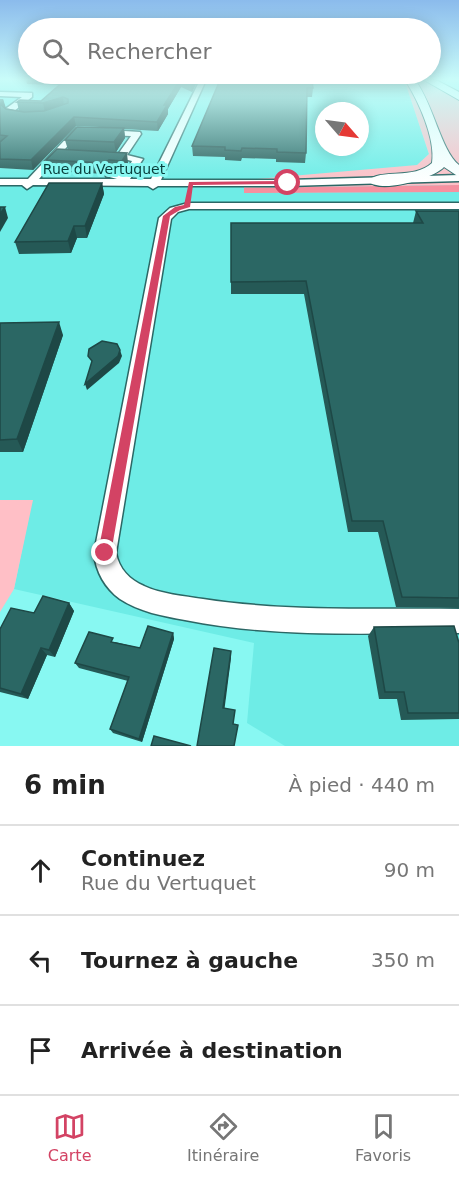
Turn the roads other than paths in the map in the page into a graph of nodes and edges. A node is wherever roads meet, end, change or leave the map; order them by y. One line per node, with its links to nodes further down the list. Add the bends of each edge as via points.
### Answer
1 (12, 115): 4 (street)
2 (187, 115): 17 (street)
3 (430, 115): 5 (highway)
4 (34, 116)
5 (441, 151): 11 (highway, via 448,166); 14 (highway, via 439,164 430,172)
6 (55, 154): 7 (street); 9 (street, via 76,131 137,134); 12 (street)
7 (66, 154)
8 (110, 157): 9 (street)
9 (121, 157): 12 (street, via 138,159 128,177)
10 (0, 172): 12 (street)
11 (459, 172)
12 (32, 179): 16 (street, Rue du Vertuquet); 17 (street, Rue du Vertuquet)
13 (459, 180): 14 (street); 15 (highway)
14 (376, 181): 19 (street)
15 (430, 182): 19 (street)
16 (0, 184)
17 (154, 184): 18 (street, Rue du Vertuquet)
18 (189, 192): 19 (street, Rue du Vertuquet); 21 (street, via 165,218 105,553 113,577 132,593 153,602 237,618)
19 (214, 192): 20 (street)
20 (459, 206)
21 (459, 621)

